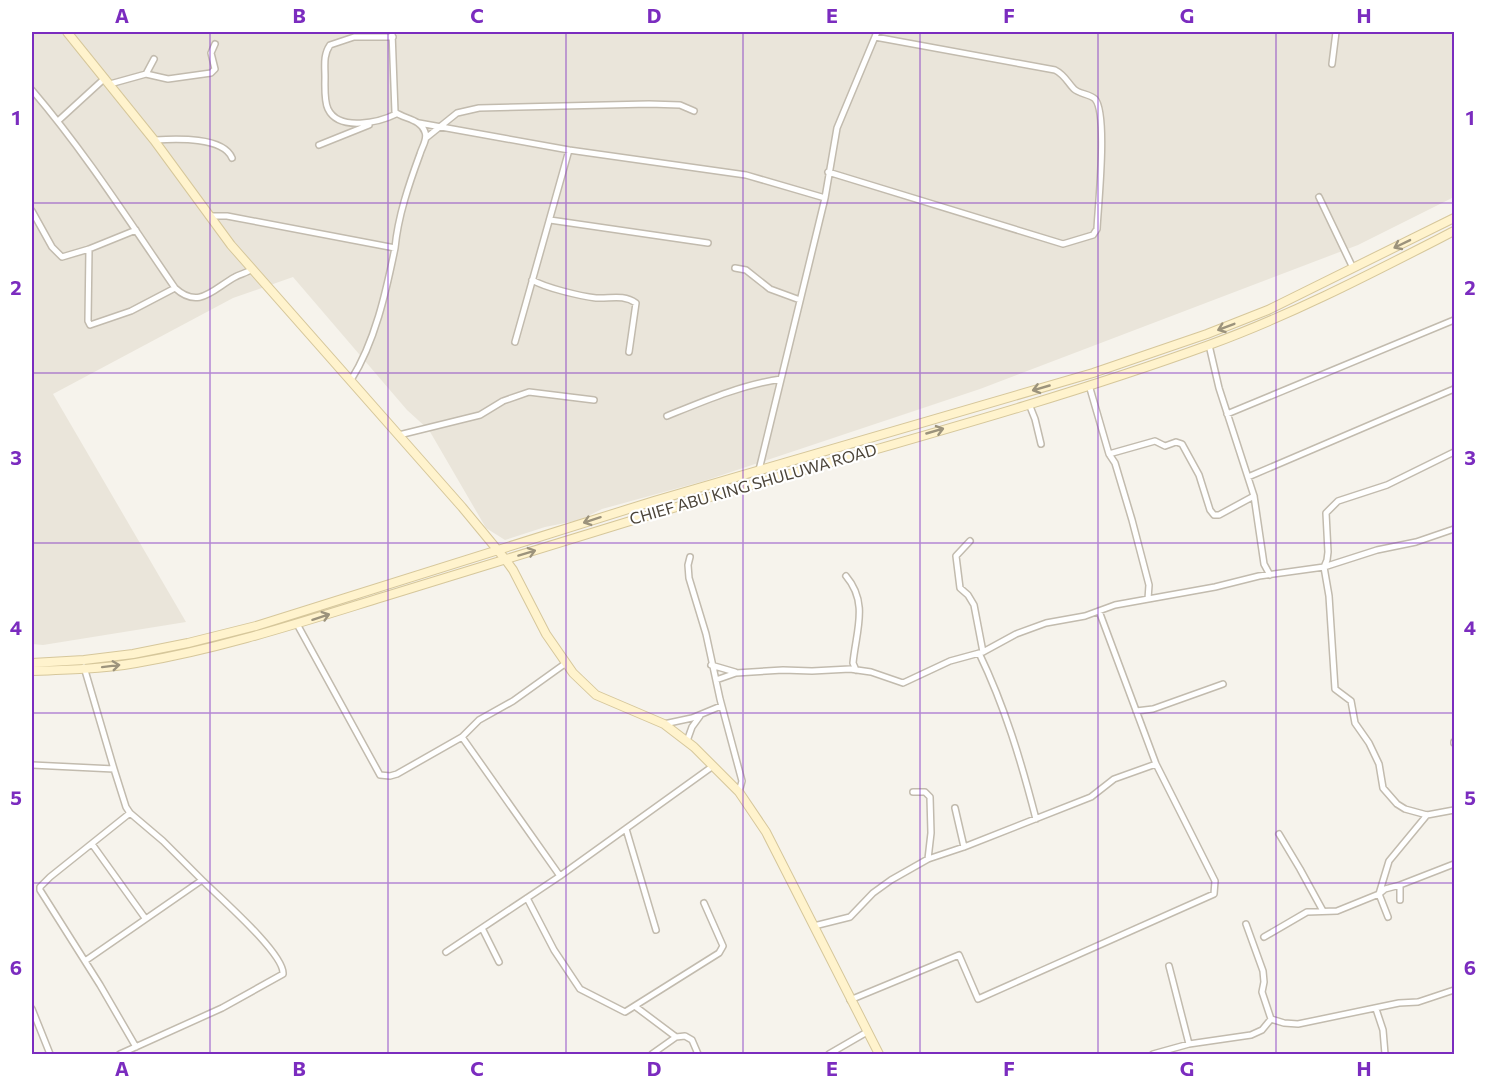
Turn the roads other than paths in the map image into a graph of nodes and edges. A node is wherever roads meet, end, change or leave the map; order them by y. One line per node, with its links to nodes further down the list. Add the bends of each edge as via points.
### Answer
1 (68, 32): 9 (street)
2 (1336, 32): 7 (street)
3 (392, 34): 12 (street); 14 (street, via 346,39 330,45 326,54 328,109 348,122)
4 (876, 34): 22 (street, via 837,128); 22 (street, via 1055,70 1075,90 1094,98 1102,127 1097,229 1093,235 1063,244)
5 (215, 44): 8 (street, via 215,69 211,74 168,79)
6 (154, 59): 8 (street)
7 (1332, 64)
8 (146, 74): 9 (street)
9 (108, 81): 13 (street); 18 (street)
10 (32, 90): 13 (street)
11 (694, 111): 16 (street, via 680,105 649,104 479,108 457,112)
12 (396, 114): 14 (street); 15 (street)
13 (58, 121): 29 (street)
14 (374, 123): 19 (street)
15 (419, 123): 16 (street); 17 (street)
16 (438, 127): 17 (street); 20 (street)
17 (426, 138): 32 (street)
18 (154, 140): 21 (street, via 210,142 226,149); 26 (street)
19 (319, 145)
20 (569, 150): 24 (street, via 746,175); 28 (street)
21 (232, 158)
22 (828, 172): 24 (street)
23 (1319, 197): 35 (street)
24 (825, 198): 41 (street)
25 (32, 211): 33 (street, via 60,256)
26 (209, 216): 32 (street, via 227,216); 36 (street)
27 (1455, 218): 35 (street, one-way to 35)
28 (550, 220): 31 (street); 37 (street)
29 (136, 230): 33 (street); 39 (street)
30 (1455, 231): 40 (street, CHIEF ABU KING SHULUWA ROAD)
31 (708, 243)
32 (394, 248): 47 (street, via 378,315)
33 (89, 249): 39 (street, via 90,325 131,311)
34 (735, 268): 41 (street, via 746,270 770,289)
35 (1353, 268): 38 (street)
36 (252, 269): 39 (street, via 204,297 186,297); 47 (street)
37 (532, 280): 43 (street); 45 (street, via 588,297 621,297 636,303)
38 (1329, 280): 40 (street); 54 (street, one-way to 54, via 1197,338)
39 (175, 288)
40 (1334, 292): 44 (street, CHIEF ABU KING SHULUWA ROAD)
41 (800, 300): 46 (street)
42 (1455, 320): 52 (street)
43 (515, 342)
44 (1209, 345): 48 (street, CHIEF ABU KING SHULUWA ROAD); 52 (street)
45 (629, 352)
46 (780, 379): 53 (street, via 723,394); 60 (street)
47 (351, 380): 55 (street)
48 (1089, 384): 51 (street, CHIEF ABU KING SHULUWA ROAD); 59 (street)
49 (1455, 389): 61 (street)
50 (594, 400): 55 (street, via 529,392 480,415)
51 (1029, 404): 56 (street, CHIEF ABU KING SHULUWA ROAD, one-way to 51); 57 (street)
52 (1227, 414): 61 (street)
53 (667, 416)
54 (900, 429): 56 (street); 60 (street)
55 (399, 435): 65 (street)
56 (902, 441): 67 (street, CHIEF ABU KING SHULUWA ROAD, one-way to 56)
57 (1041, 444)
58 (1455, 452): 69 (street, via 1388,485 1333,504 1326,513 1328,552)
59 (1109, 454): 62 (street, via 1155,441 1165,446 1176,442 1182,444 1199,476 1214,515); 73 (street, via 1135,530 1149,585)
60 (759, 470): 65 (street, one-way to 65)
61 (1248, 477): 62 (street)
62 (1254, 496): 68 (street)
63 (1455, 529): 69 (street)
64 (970, 540): 76 (street, via 956,556 960,588 974,605)
65 (497, 550): 67 (street); 77 (street, via 256,626 177,645)
66 (690, 557): 81 (street, via 689,578)
67 (505, 559): 75 (street, CHIEF ABU KING SHULUWA ROAD, one-way to 67); 79 (street)
68 (1264, 564): 70 (street); 72 (street)
69 (1324, 567): 70 (street); 104 (street, via 1335,689 1351,701 1355,723 1379,764 1383,788 1404,809)
70 (1270, 575): 72 (street)
71 (846, 576): 80 (street, via 857,591 860,615)
72 (1259, 576): 73 (street)
73 (1148, 599): 74 (street)
74 (1099, 611): 76 (street, via 1046,623); 90 (street)
75 (297, 624): 82 (street, CHIEF ABU KING SHULUWA ROAD, one-way to 75, via 219,646); 93 (street, via 380,775 397,774)
76 (981, 653): 84 (street, via 950,661 903,683); 105 (street, via 1019,753)
77 (84, 660): 78 (street); 82 (street)
78 (32, 663)
79 (566, 663): 92 (street, via 596,695); 93 (street, via 513,701 478,720)
80 (854, 663): 83 (street); 84 (street)
81 (711, 665): 86 (street); 87 (street)
82 (85, 669): 85 (street, CHIEF ABU KING SHULUWA ROAD); 98 (street)
83 (848, 669): 84 (street); 86 (street)
84 (856, 669)
85 (32, 671)
86 (736, 673): 87 (street)
87 (716, 680): 89 (street)
88 (1223, 684): 90 (street, via 1153,710)
89 (721, 706): 91 (street); 99 (street, via 742,781)
90 (1136, 711): 95 (street)
91 (701, 715): 92 (street); 94 (street)
92 (664, 724): 94 (street)
93 (462, 736): 112 (street)
94 (687, 741): 97 (street)
95 (1156, 764): 105 (street, via 1114,779 1090,797); 132 (street, via 1215,881 1214,894 978,999 959,955)
96 (32, 765): 98 (street)
97 (713, 766): 99 (street); 106 (street)
98 (114, 768): 103 (street)
99 (739, 792): 123 (street, via 766,832)
100 (913, 792): 110 (street, via 925,792 930,797 932,833)
101 (955, 808): 109 (street)
102 (1455, 810): 104 (street)
103 (130, 813): 108 (street); 113 (street)
104 (1427, 814): 115 (street, via 1389,861)
105 (1036, 819): 109 (street)
106 (627, 829): 112 (street); 125 (street)
107 (1279, 834): 119 (street)
108 (92, 844): 121 (street); 128 (street, via 40,887)
109 (964, 847): 110 (street)
110 (928, 859): 123 (street, via 873,893 850,917)
111 (1455, 864): 114 (street)
112 (560, 876): 116 (street)
113 (202, 880): 121 (street); 140 (street, via 266,944 283,967 283,974 222,1008)
114 (1400, 885): 115 (street); 117 (street)
115 (1379, 894): 119 (street, via 1337,911); 120 (street)
116 (527, 898): 124 (street); 133 (street, via 579,989 625,1012)
117 (1400, 900)
118 (704, 903): 133 (street, via 723,946)
119 (1323, 911): 126 (street, via 1307,912)
120 (1388, 917)
121 (145, 918): 128 (street)
122 (1246, 924): 136 (street, via 1263,971 1262,992)
123 (814, 926): 132 (street)
124 (482, 928): 127 (street); 129 (street)
125 (656, 930)
126 (1264, 936)
127 (446, 952)
128 (85, 961): 140 (street)
129 (499, 962)
130 (1169, 966): 139 (street)
131 (1455, 990): 135 (street, via 1418,1002)
132 (850, 1000): 137 (street)
133 (636, 1007): 138 (street)
134 (32, 1009): 141 (street)
135 (1376, 1009): 136 (street, via 1298,1024); 148 (street)
136 (1271, 1019): 139 (street, via 1251,1035)
137 (867, 1032): 145 (street); 146 (street)
138 (676, 1037): 143 (street); 144 (street, via 692,1040)
139 (1189, 1044): 147 (street)
140 (136, 1047): 142 (street)
141 (50, 1054)
142 (120, 1054)
143 (652, 1054)
144 (698, 1054)
145 (829, 1054)
146 (879, 1054)
147 (1153, 1054)
148 (1385, 1054)

